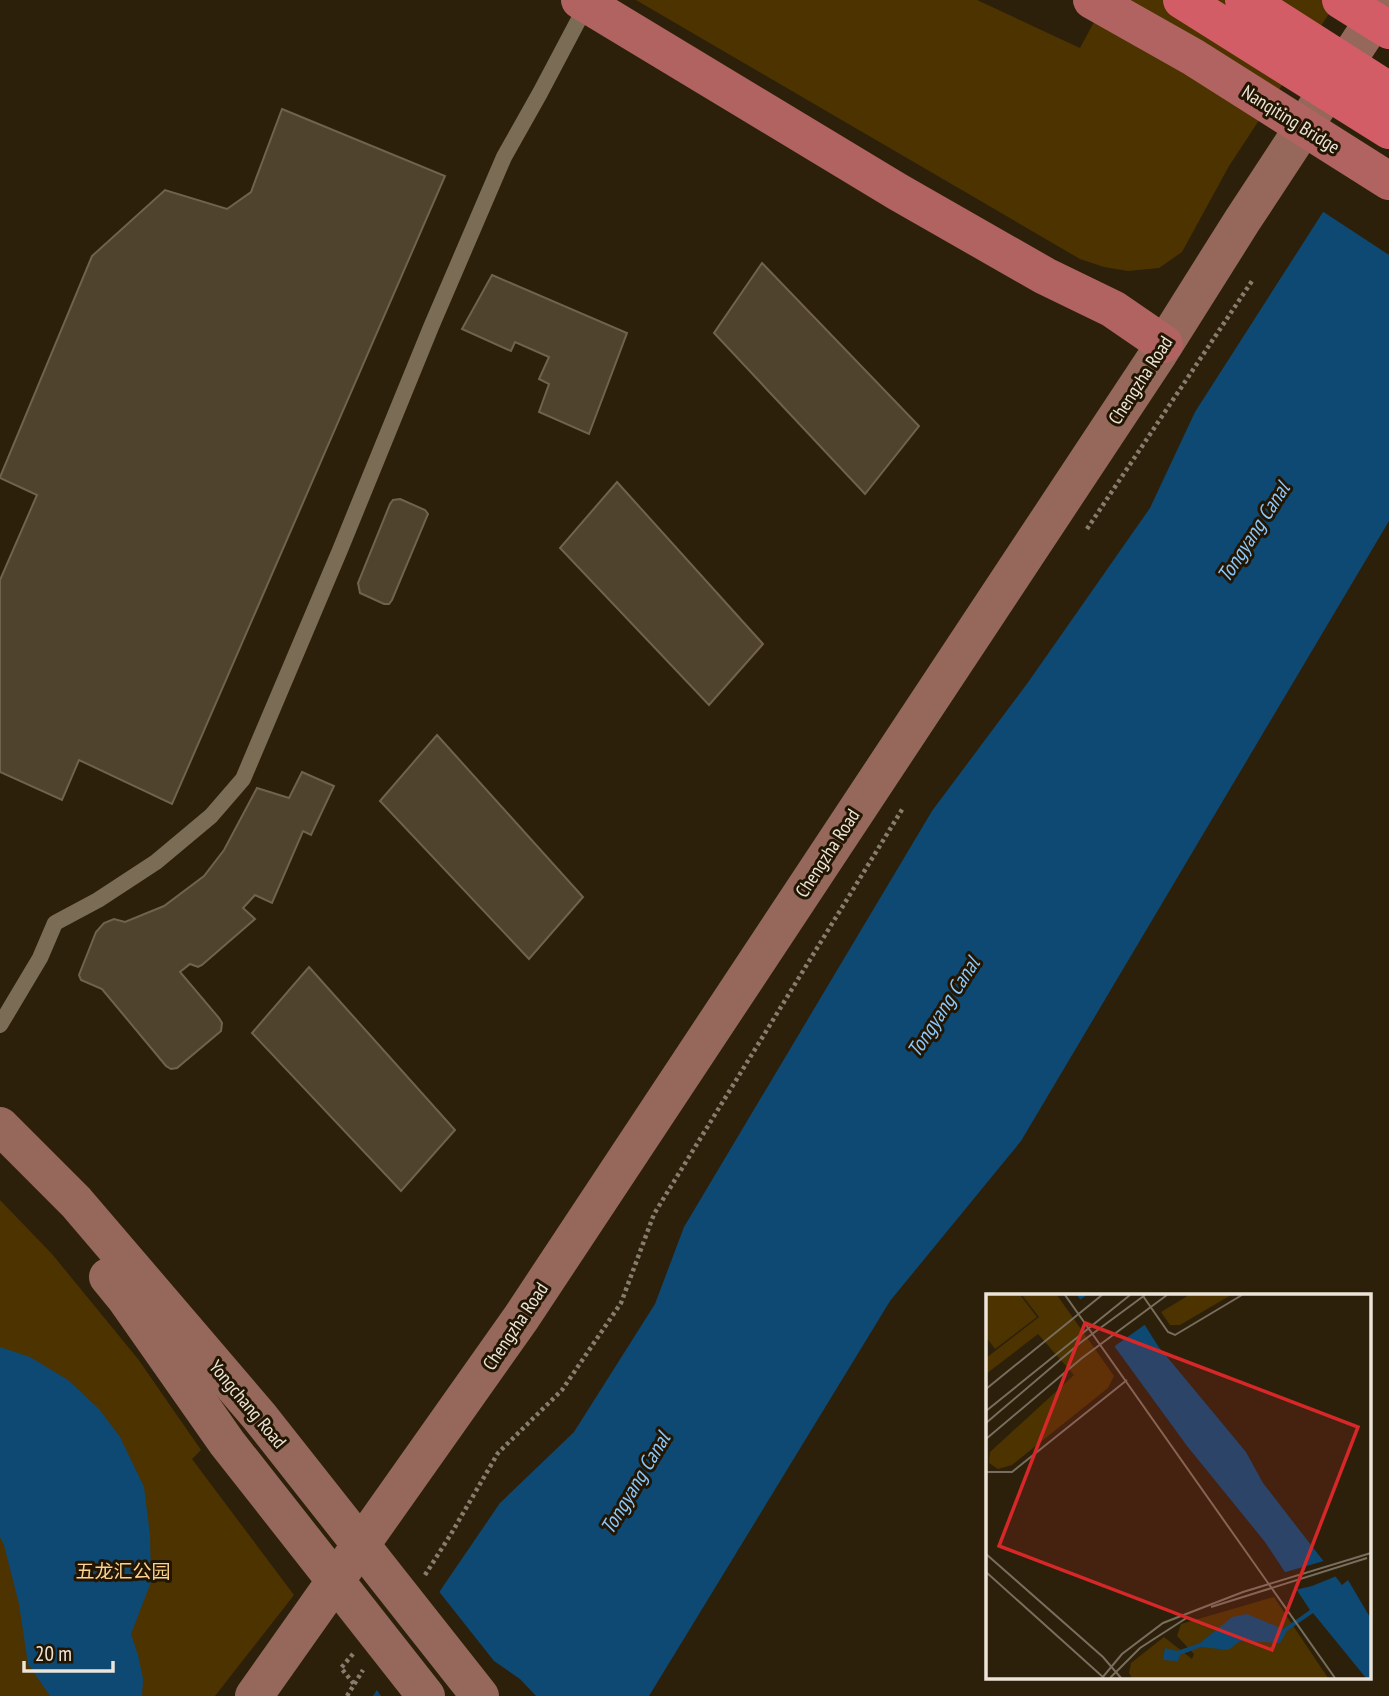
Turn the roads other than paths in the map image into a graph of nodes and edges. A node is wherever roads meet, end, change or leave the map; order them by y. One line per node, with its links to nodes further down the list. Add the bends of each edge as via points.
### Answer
1 (1092, 0): 10 (main road, Nanqiting Bridge, via 1193,57)
2 (1182, 0): 9 (highway)
3 (1244, 0): 8 (highway)
4 (1341, 0): 7 (highway)
5 (1387, 0): 11 (street, Chengzha Road)
6 (584, 2): 11 (main road, via 898,192 1045,276 1113,309); 12 (lane, via 504,157 243,779 211,816 156,862 55,923)
7 (1389, 30)
8 (1389, 91)
9 (1389, 130)
10 (1389, 181)
11 (1164, 344): 15 (street, Chengzha Road, via 521,1318)
12 (0, 1025)
13 (0, 1126): 17 (street, Yongchang Road, via 76,1202 259,1416)
14 (0, 1160): 16 (street, Yongchang Road, via 59,1219 126,1299 227,1443)
15 (254, 1696)
16 (426, 1696)
17 (480, 1696)

